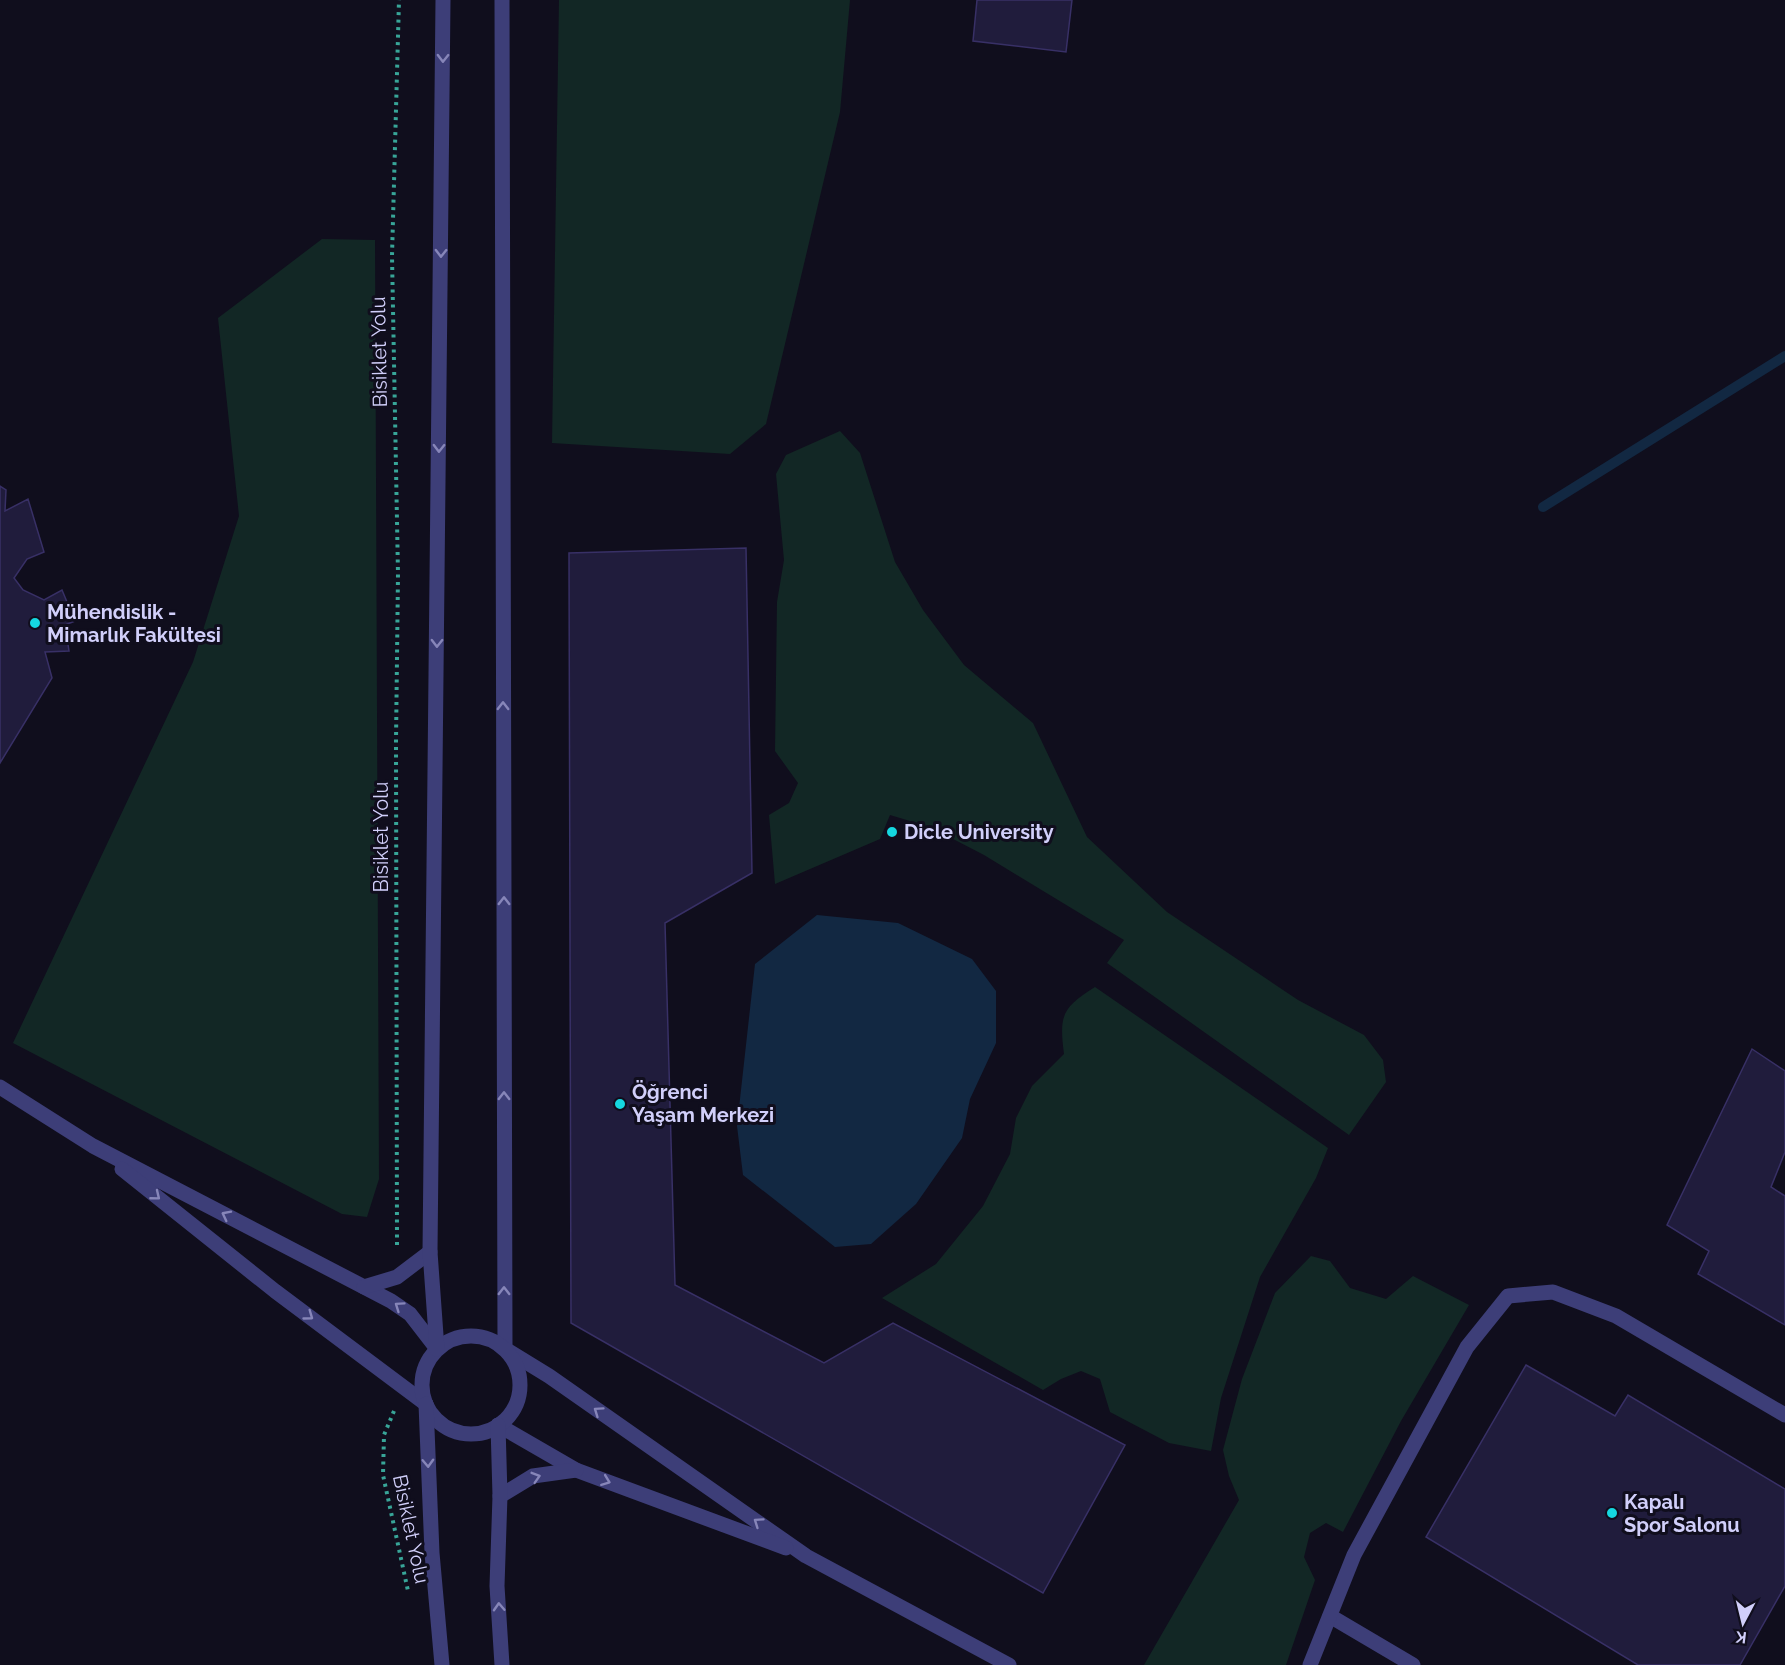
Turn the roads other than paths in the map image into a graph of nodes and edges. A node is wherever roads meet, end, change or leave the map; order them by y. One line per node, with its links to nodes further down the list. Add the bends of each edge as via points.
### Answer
1 (443, 0): 5 (street, one-way to 5)
2 (502, 0): 8 (street, one-way to 2)
3 (0, 1087): 4 (street)
4 (93, 1146): 6 (street, one-way to 4); 9 (street, one-way to 9, via 275,1291)
5 (430, 1252): 6 (street, via 397,1277); 7 (street)
6 (364, 1287): 7 (street, one-way to 6, via 410,1314)
7 (437, 1349): 8 (street, via 471,1336); 9 (street, via 423,1375)
8 (504, 1349): 11 (street, via 519,1374 520,1388 509,1416); 14 (street, one-way to 8, via 549,1376)
9 (426, 1404): 11 (street, via 433,1416 457,1431 486,1432); 16 (street, one-way to 16, via 432,1553)
10 (1785, 1415): 15 (street, via 1616,1316 1553,1292 1509,1296 1467,1347 1354,1555)
11 (498, 1425): 12 (street); 13 (street)
12 (576, 1470): 13 (street, one-way to 12, via 533,1476); 14 (street, one-way to 14)
13 (500, 1496): 17 (street, one-way to 13, via 498,1586)
14 (806, 1556): 18 (street)
15 (1330, 1616): 19 (street); 20 (street)
16 (442, 1665)
17 (502, 1665)
18 (1009, 1665)
19 (1311, 1665)
20 (1413, 1665)

